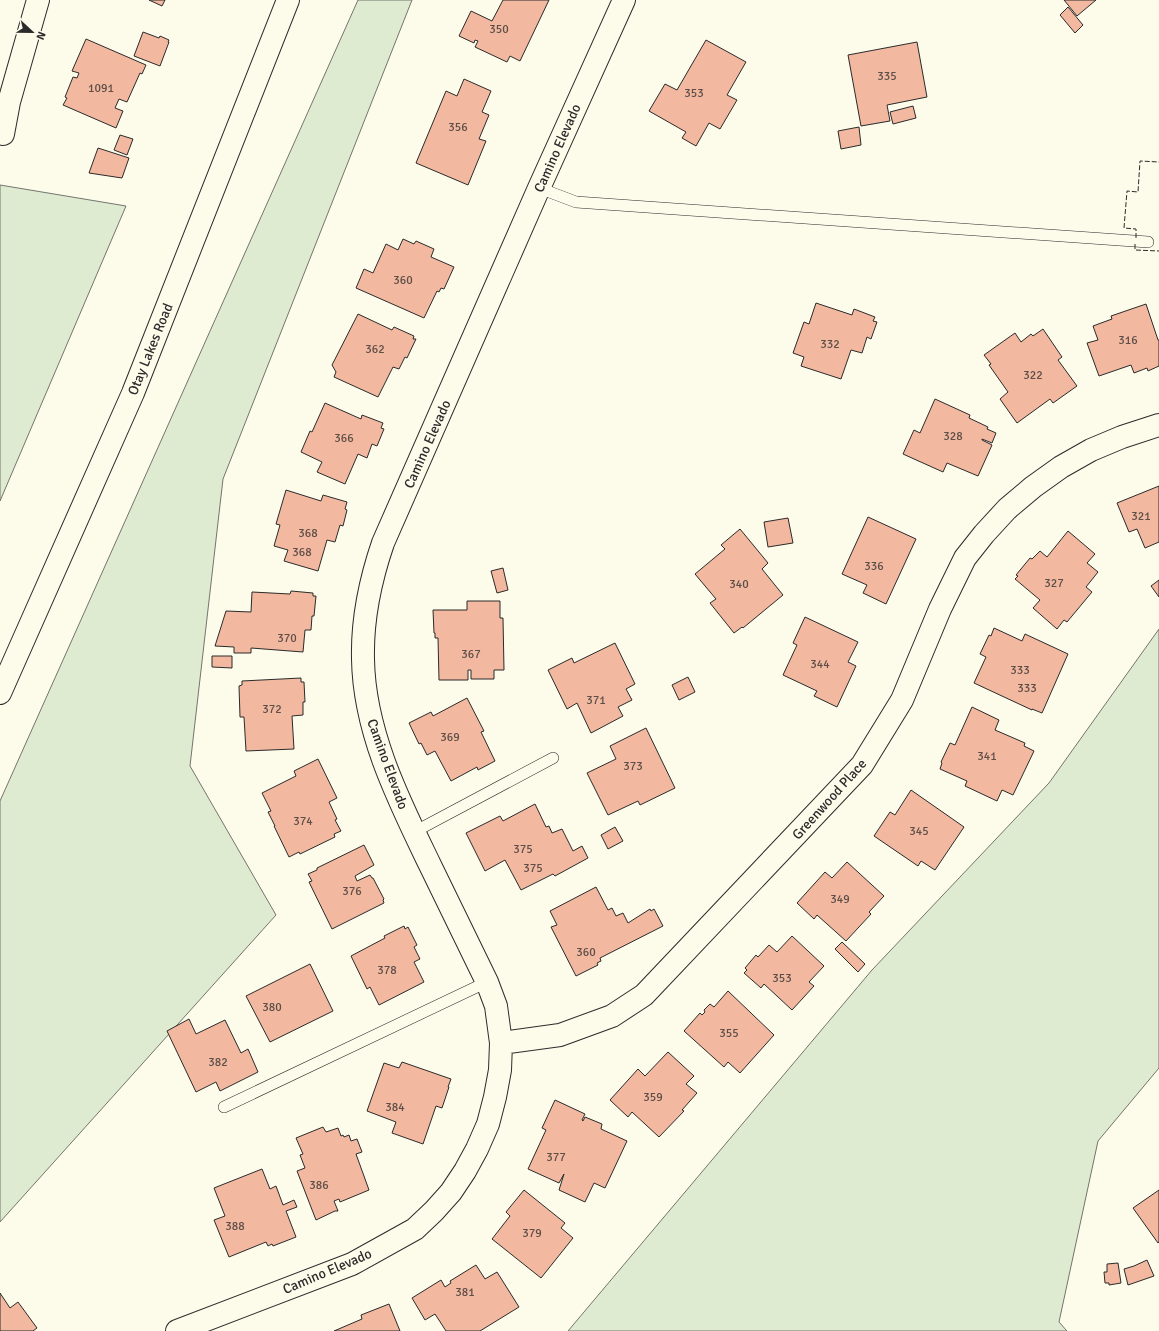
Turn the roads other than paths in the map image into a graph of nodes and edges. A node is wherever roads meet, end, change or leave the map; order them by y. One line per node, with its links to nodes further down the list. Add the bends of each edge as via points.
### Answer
1 (38, 0): 4 (street, via 9,102)
2 (288, 0): 8 (street, Otay Lakes Road, via 133,393)
3 (624, 0): 5 (street, Camino Elevado)
4 (3, 134)
5 (539, 188): 6 (lane, via 576,202); 10 (street, Camino Elevado, via 383,543 367,600 363,659 370,718 384,761)
6 (1148, 242)
7 (1159, 425): 12 (street, Greenwood Place, via 1091,450 1061,467 1012,505 984,534 958,571 902,700 862,765 644,995 612,1016 560,1035)
8 (0, 693)
9 (553, 758): 10 (lane)
10 (414, 832): 11 (street, Camino Elevado)
11 (487, 982): 12 (street, Camino Elevado, via 496,1006); 13 (lane)
12 (501, 1043): 14 (street, Camino Elevado, via 495,1097 478,1149 451,1192 415,1229 352,1264)
13 (224, 1107)
14 (176, 1331)

